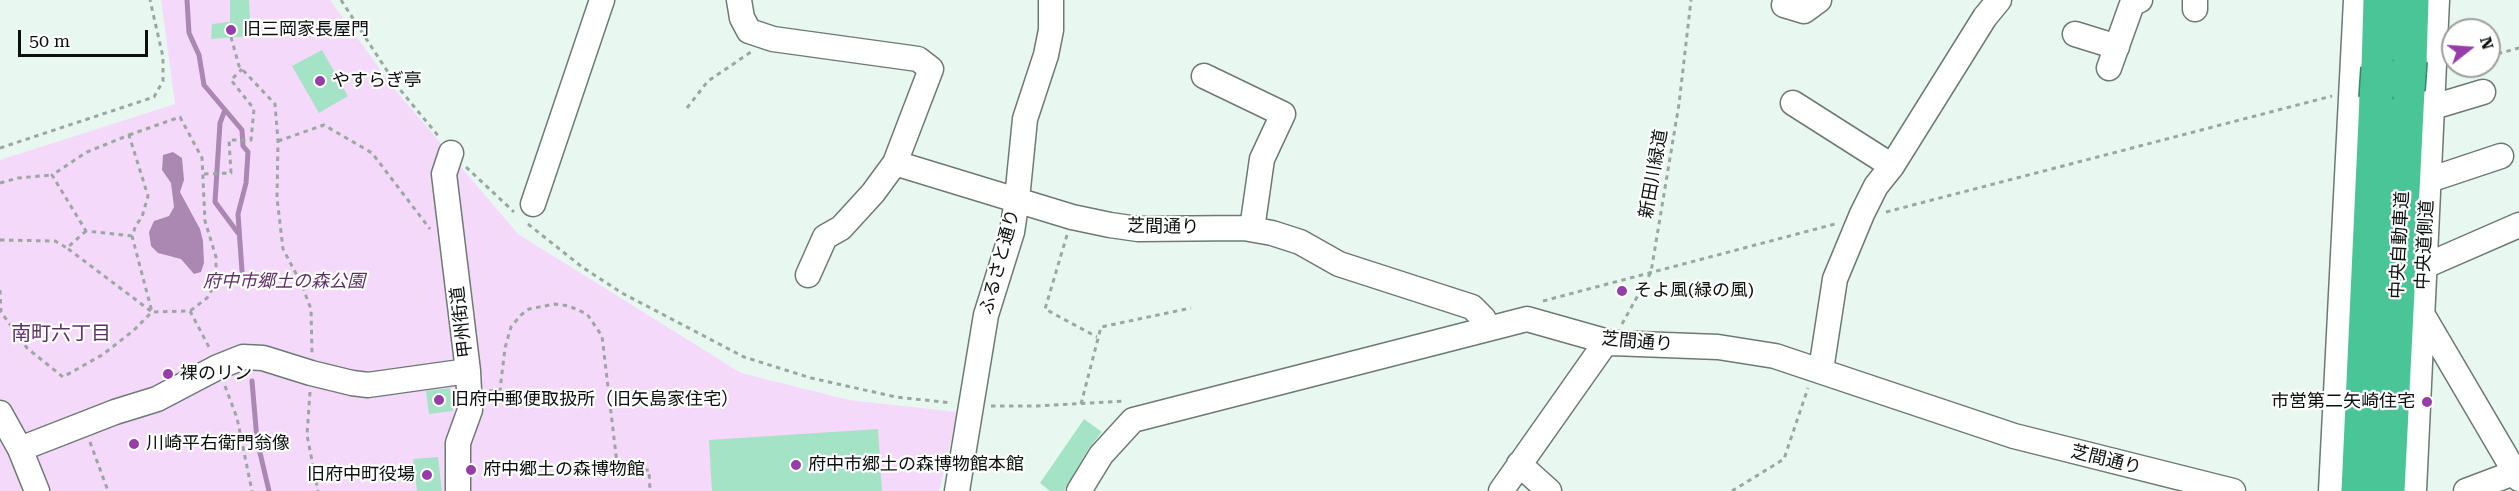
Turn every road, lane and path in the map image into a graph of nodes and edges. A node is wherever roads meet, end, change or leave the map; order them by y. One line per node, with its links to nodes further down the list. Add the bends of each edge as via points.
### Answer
1 (150, 0): 27 (path, via 163,57 163,81 154,97)
2 (602, 0): 37 (street)
3 (739, 0): 16 (street, via 749,31)
4 (1051, 0): 36 (street, ふるさと通り, via 1046,55 1025,119)
5 (1691, 0): 55 (path, 新田川緑道, via 1679,104 1651,272)
6 (1787, 0): 7 (street, via 1784,5 1804,11)
7 (1819, 0)
8 (1999, 0): 31 (street)
9 (2140, 0): 14 (street, via 2132,4 2113,58)
10 (2356, 0): 78 (street)
11 (2380, 0): 79 (highway, 中央自動車道, bridge)
12 (2412, 0): 80 (highway, 中央自動車道, bridge)
13 (2437, 0): 23 (street, 中央道側道)
14 (2075, 34)
15 (231, 37): 19 (path)
16 (773, 39): 24 (path, via 708,81); 30 (street, via 918,59 932,69)
17 (2519, 48): 18 (path)
18 (2501, 53)
19 (242, 69): 26 (path, via 275,104); 32 (path, via 231,80 254,109 251,140 230,140 231,173)
20 (1204, 76): 40 (street, via 1283,114 1262,159)
21 (2482, 92): 23 (street)
22 (1793, 103): 31 (street)
23 (2433, 107): 34 (street, 中央道側道)
24 (687, 108)
25 (129, 135): 32 (path, via 180,117 202,158); 33 (path, via 87,152); 42 (path, via 148,196)
26 (278, 141): 45 (path, via 324,125 372,153); 59 (path, via 277,198 283,249 311,309)
27 (0, 148)
28 (451, 153): 45 (street, 甲州街道, via 444,174)
29 (2501, 156): 34 (street)
30 (895, 163): 36 (street, 芝間通り); 47 (street, via 841,228 825,237)
31 (1892, 165): 57 (street, via 1862,214 1835,279)
32 (204, 174): 50 (path, via 205,221 216,257 216,282 207,298)
33 (52, 176): 35 (path); 41 (path)
34 (2429, 180): 46 (street, 中央道側道)
35 (0, 183)
36 (1017, 199): 38 (street, 芝間通り); 72 (street, ふるさと通り, via 1012,232 986,315)
37 (533, 204)
38 (1072, 216): 40 (street, 芝間通り, via 1138,229); 54 (path, via 1045,309)
39 (2519, 225): 46 (street)
40 (1252, 229): 53 (street, 芝間通り, via 1300,242 1339,264 1472,307)
41 (86, 231): 42 (path); 44 (path)
42 (132, 236): 51 (path)
43 (0, 240): 44 (path, via 55,242)
44 (67, 248): 51 (path)
45 (456, 261): 58 (street, 甲州街道)
46 (2425, 266): 52 (street, 中央道側道)
47 (808, 275)
48 (0, 290): 51 (path, via 2,312 27,348 63,377 102,355)
49 (1191, 308): 54 (path, via 1101,327)
50 (190, 311): 51 (path); 56 (path)
51 (152, 312)
52 (2421, 312): 65 (street); 81 (street, 中央道側道)
53 (1489, 328): 55 (street, 芝間通り, via 1527,319); 73 (street, via 1132,420 1101,455)
54 (1097, 337): 60 (path)
55 (1609, 342): 57 (street, 芝間通り, via 1751,350); 64 (street)
56 (218, 367): 59 (street, via 243,357 263,358); 62 (street, via 157,399); 68 (path, via 237,418)
57 (1817, 368): 76 (path, via 1784,459); 77 (street, 芝間通り, via 2014,436)
58 (468, 371): 59 (street, via 368,385); 70 (street, 甲州街道, via 470,410 458,443); 71 (path, via 487,391 500,390 505,348 521,315 529,309 555,304 587,314 602,336 618,472 649,470)
59 (311, 373): 69 (path, via 307,435)
60 (1081, 404)
61 (0, 413): 63 (street)
62 (84, 425): 63 (street); 67 (path)
63 (20, 449): 66 (street)
64 (1519, 464): 74 (street); 75 (street)
65 (2517, 474): 82 (street)
66 (37, 491)
67 (108, 491)
68 (252, 491)
69 (318, 491)
70 (458, 491)
71 (650, 491)
72 (957, 491)
73 (1079, 491)
74 (1501, 491)
75 (1549, 491)
76 (1732, 491)
77 (2233, 491)
78 (2331, 491)
79 (2358, 491)
80 (2388, 491)
81 (2414, 491)
82 (2466, 491)

